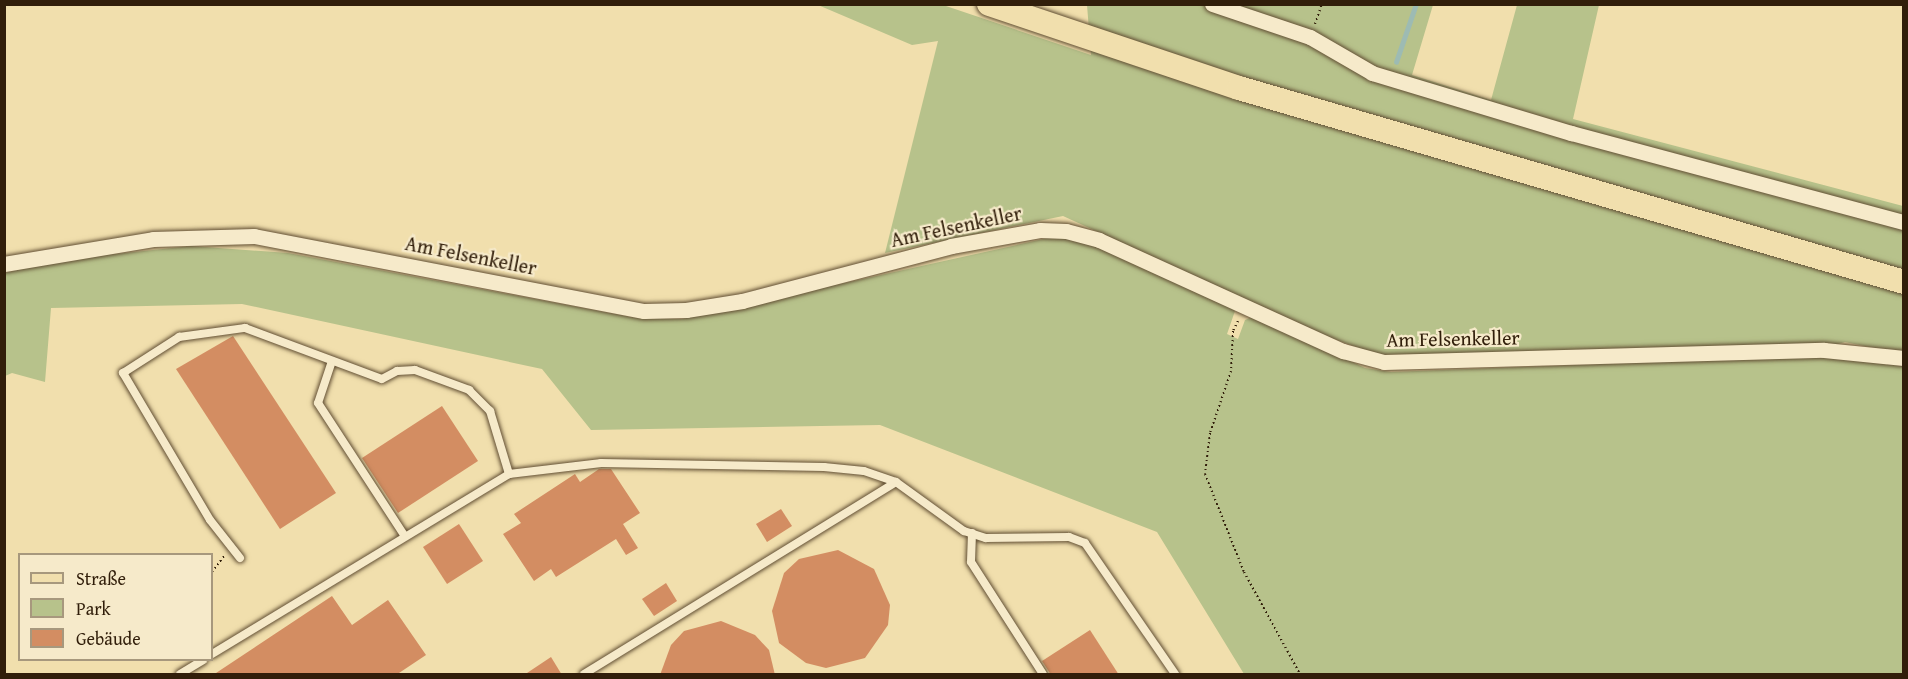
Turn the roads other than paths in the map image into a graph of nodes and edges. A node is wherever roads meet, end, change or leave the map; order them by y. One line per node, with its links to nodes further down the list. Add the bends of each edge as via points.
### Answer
1 (988, 4): 5 (main road, via 1239,88)
2 (1212, 4): 3 (street, via 1310,37 1372,73 1571,133)
3 (1904, 222)
4 (4, 264): 6 (street, Am Felsenkeller, via 153,239 254,236 644,311 686,310 742,301 951,246 1040,230 1099,240 1343,351 1384,362 1824,350)
5 (1904, 282)
6 (1904, 358)
7 (332, 361): 8 (lane, via 382,379 397,371 415,370 469,390 490,411); 11 (lane, via 318,403); 12 (lane, via 244,328 179,337 123,373 210,520)
8 (509, 474): 9 (lane, via 601,463 824,467 864,471); 11 (lane)
9 (896, 482): 10 (lane); 16 (lane)
10 (972, 533): 17 (lane, via 971,562); 18 (lane, via 986,538 1069,537 1084,543)
11 (404, 535): 13 (lane)
12 (240, 558)
13 (213, 653)
14 (201, 661): 15 (lane)
15 (180, 675)
16 (584, 675)
17 (1043, 675)
18 (1175, 675)

